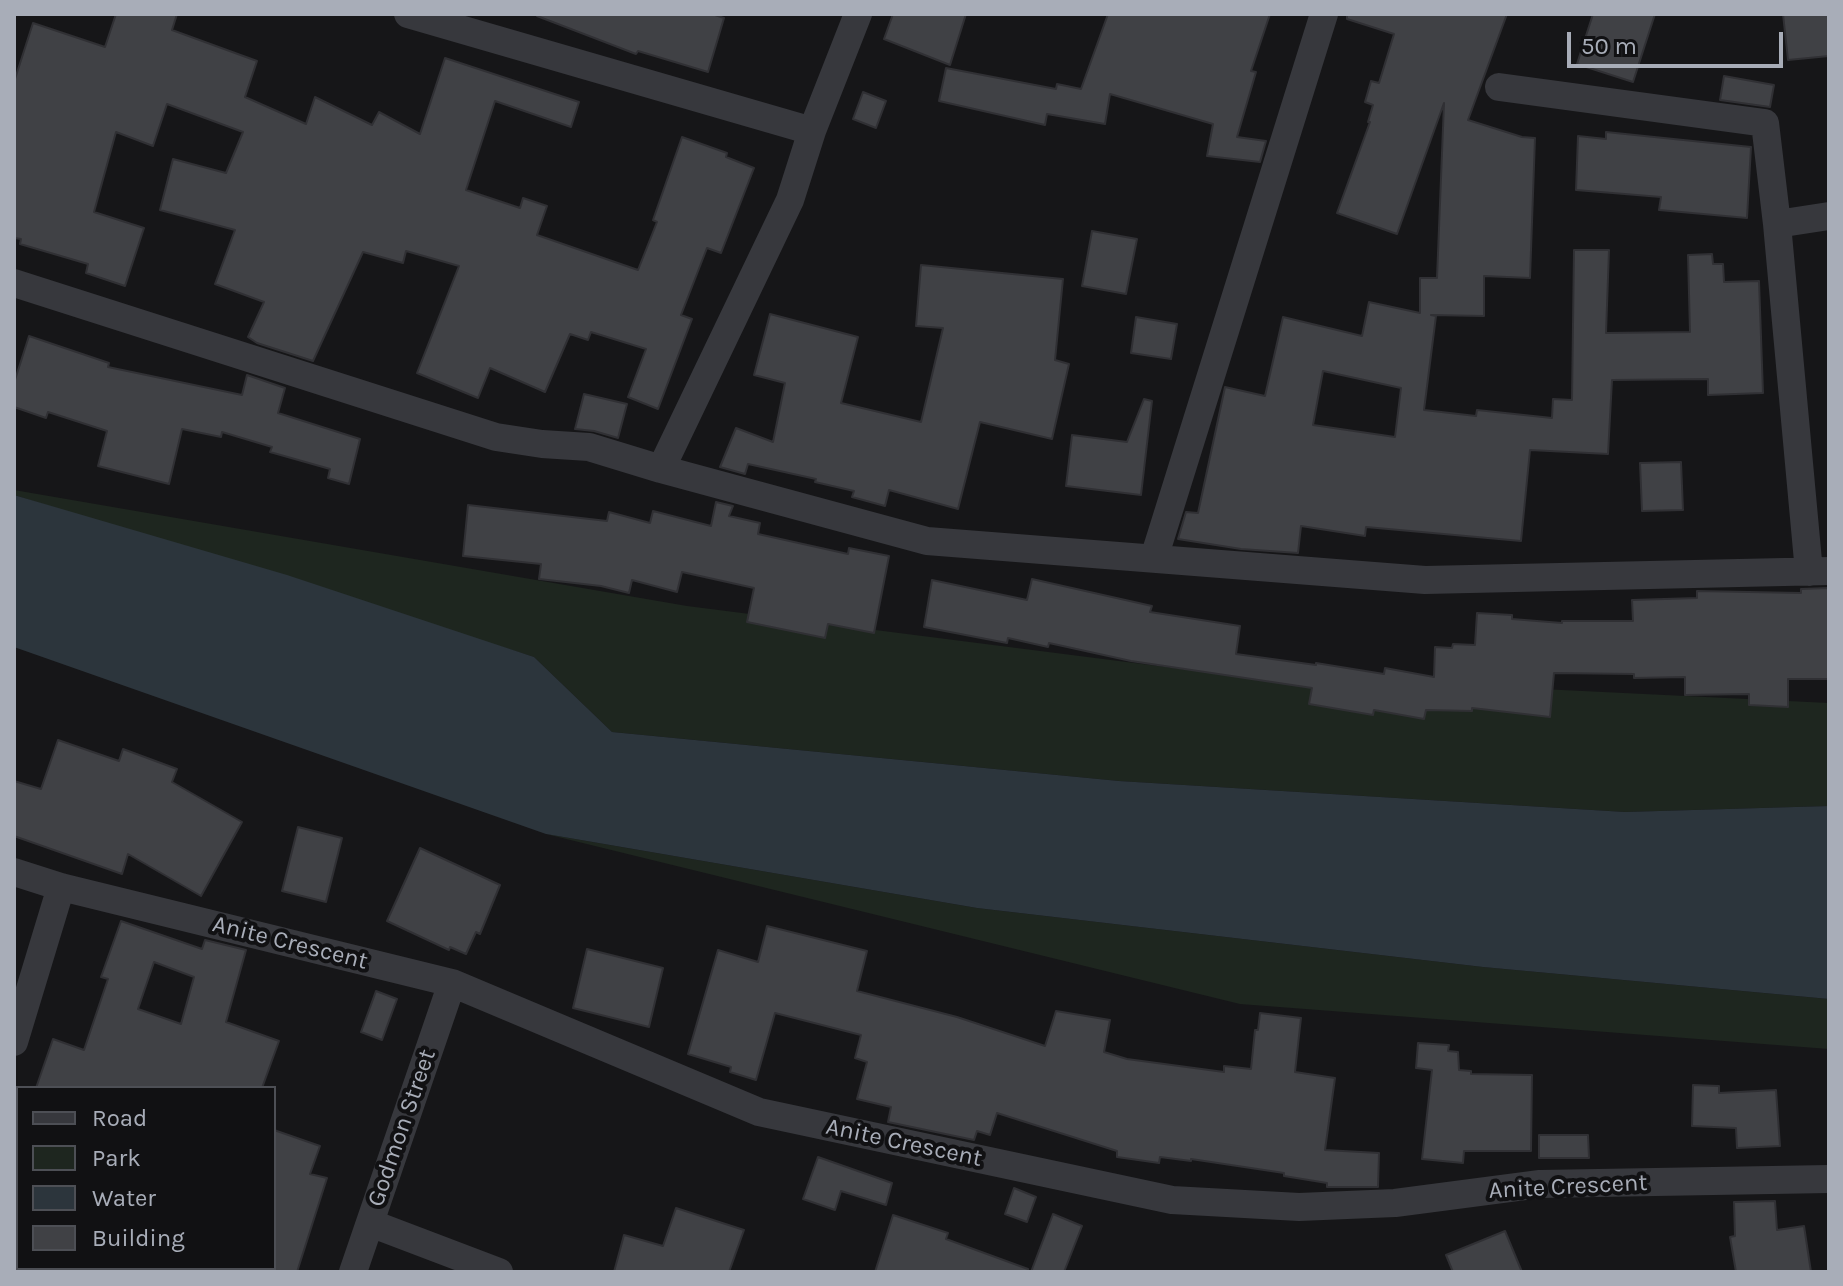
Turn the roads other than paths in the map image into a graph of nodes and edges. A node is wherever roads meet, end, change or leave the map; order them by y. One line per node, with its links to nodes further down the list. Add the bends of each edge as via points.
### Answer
1 (408, 14): 5 (street)
2 (858, 14): 5 (street)
3 (1324, 14): 10 (street)
4 (1499, 87): 7 (street, via 1765,123)
5 (812, 131): 9 (street, via 790,200)
6 (1829, 216): 7 (street)
7 (1777, 224): 11 (street)
8 (14, 283): 9 (street, via 496,437 589,447)
9 (661, 469): 10 (street, via 927,541)
10 (1154, 558): 11 (street, via 1425,580)
11 (1819, 571)
12 (14, 872): 13 (street, Anite Crescent)
13 (61, 887): 14 (street, Anite Crescent); 15 (street)
14 (452, 983): 16 (street, Anite Crescent, via 759,1112 1172,1200 1299,1207 1395,1203 1540,1184); 17 (street, Godmon Street)
15 (14, 1042)
16 (1829, 1179)
17 (370, 1223): 18 (street, Godmon Street); 19 (street)
18 (353, 1272)
19 (499, 1272)

